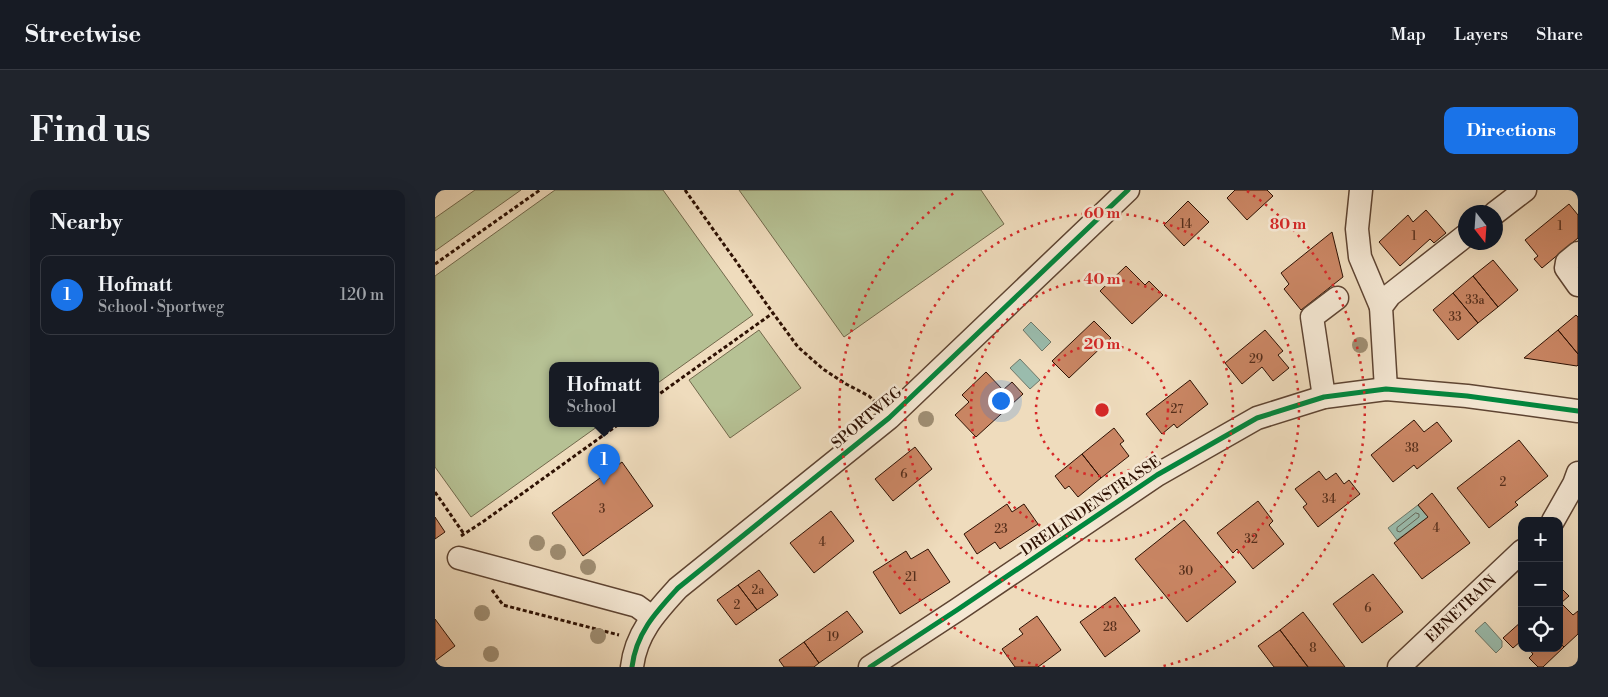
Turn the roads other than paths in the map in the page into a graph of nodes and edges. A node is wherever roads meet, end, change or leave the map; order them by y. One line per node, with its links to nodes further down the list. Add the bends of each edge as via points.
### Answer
1 (1128, 190): 17 (street, SPORTWEG, via 889,418 678,588)
2 (1361, 190): 9 (street, via 1357,229 1360,257)
3 (1525, 190): 4 (street)
4 (1503, 207)
5 (1458, 242): 9 (street, via 1390,296)
6 (1578, 253): 7 (street, via 1567,262 1566,268)
7 (1578, 284)
8 (1337, 298): 11 (street, via 1312,317)
9 (1381, 307): 10 (street)
10 (1386, 389): 11 (street, DREILINDENSTRASSE); 12 (street, DREILINDENSTRASSE)
11 (1324, 397): 19 (street, DREILINDENSTRASSE, via 1257,418 1157,475)
12 (1578, 411)
13 (1578, 473): 14 (street)
14 (1555, 517)
15 (463, 553): 17 (street, via 637,606)
16 (1518, 555): 20 (street, EBNETRAIN)
17 (652, 617): 18 (street, SPORTWEG, via 635,651)
18 (632, 667)
19 (870, 667)
20 (1399, 667)

